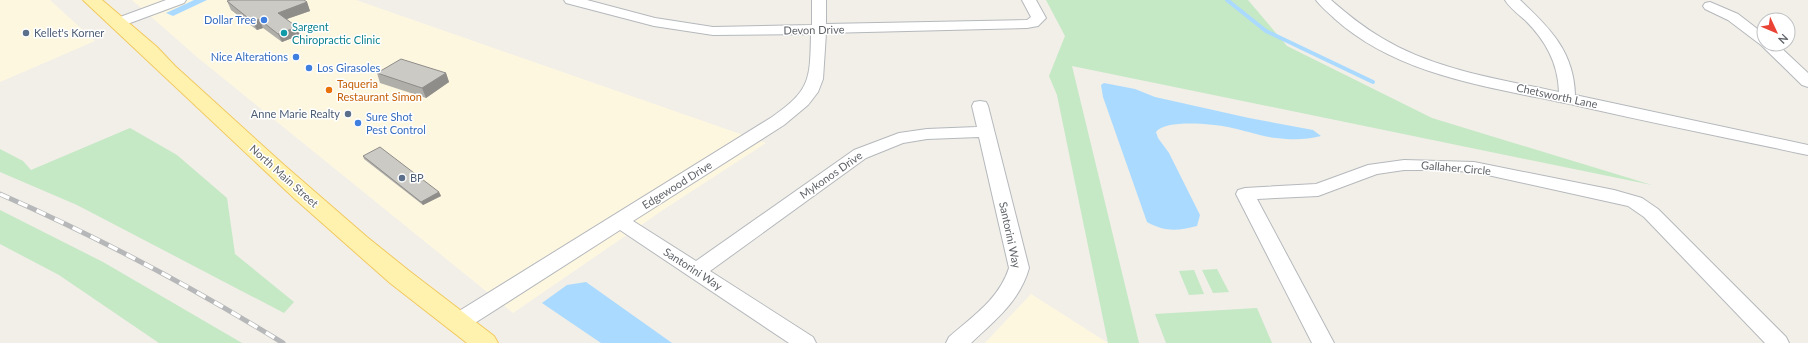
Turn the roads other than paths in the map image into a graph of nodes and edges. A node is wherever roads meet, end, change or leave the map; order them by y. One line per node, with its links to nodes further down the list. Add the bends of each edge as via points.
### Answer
1 (92, 0): 9 (main road, North Main Street)
2 (179, 0): 9 (street)
3 (571, 0): 10 (street, Devon Drive, via 654,22 692,29)
4 (819, 0): 10 (street, Edgewood Drive)
5 (1030, 0): 10 (street, Devon Drive, via 1039,18 1027,24)
6 (1323, 0): 14 (street, Chetsworth Lane, via 1361,33 1418,61 1469,77)
7 (1512, 0): 14 (street, via 1545,32 1560,55)
8 (1710, 6): 11 (street, via 1733,16)
9 (117, 23): 20 (main road, North Main Street, via 321,210 387,267)
10 (818, 30): 18 (street, Edgewood Drive, via 816,78 801,104)
11 (1756, 35)
12 (1776, 52): 13 (street)
13 (1808, 82)
14 (1567, 98): 17 (street, Chetsworth Lane)
15 (980, 106): 16 (street, Santorini Way)
16 (987, 132): 19 (street, Mykonos Drive, via 927,134 899,138 860,154); 23 (street, Santorini Way, via 1019,268 1008,296)
17 (1808, 150)
18 (620, 221): 19 (street, Santorini Way); 20 (street, Edgewood Drive)
19 (696, 271): 21 (street, Santorini Way)
20 (459, 322): 22 (main road, North Main Street)
21 (795, 341)
22 (484, 343)
23 (957, 343)
24 (1323, 343): 25 (street, Gallaher Circle, via 1244,194 1318,190 1374,169 1404,165 1474,167 1635,202 1651,213)
25 (1778, 343)

